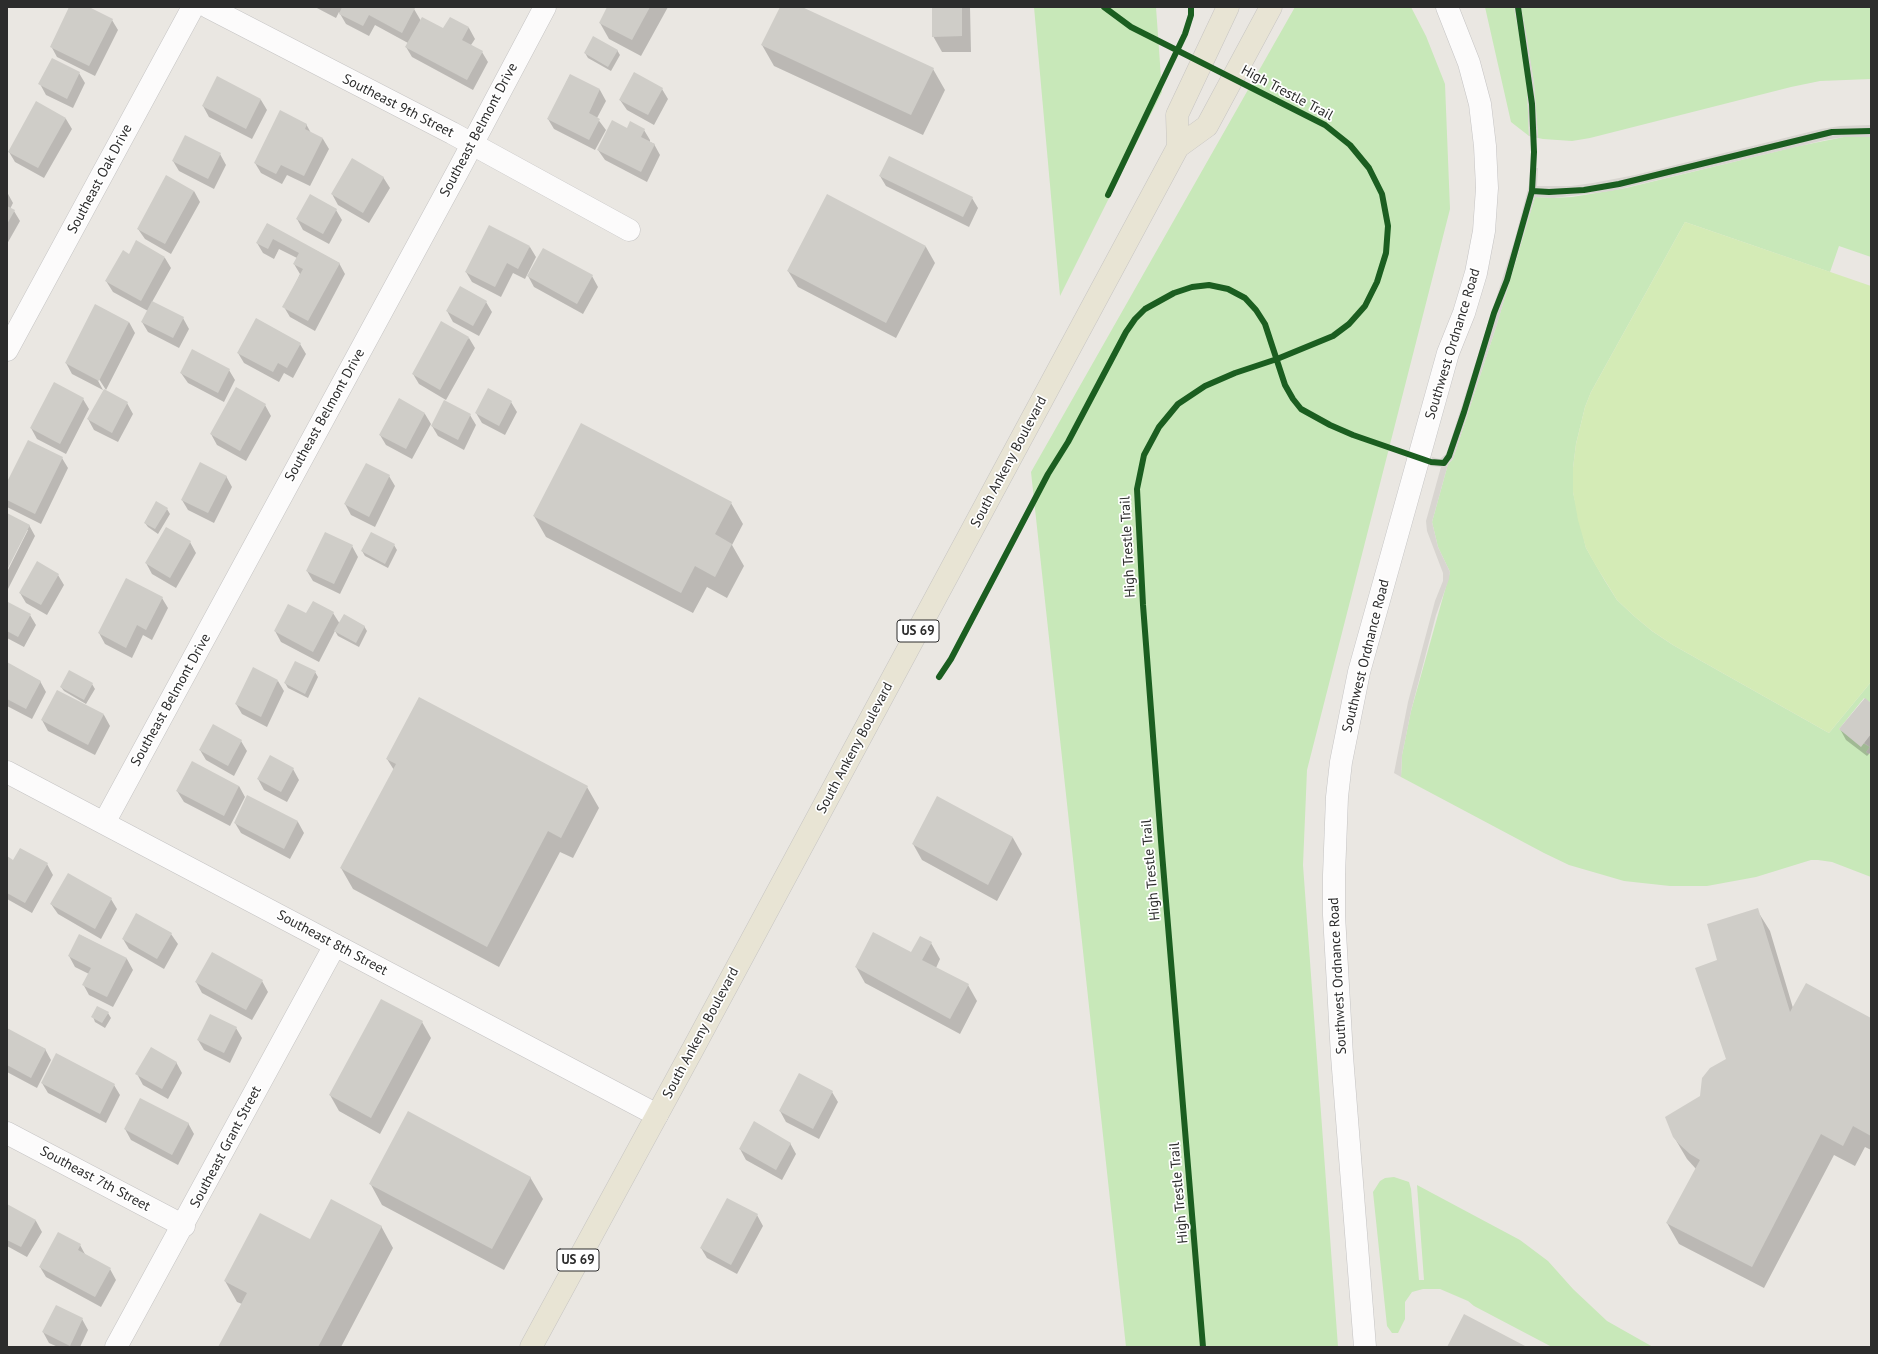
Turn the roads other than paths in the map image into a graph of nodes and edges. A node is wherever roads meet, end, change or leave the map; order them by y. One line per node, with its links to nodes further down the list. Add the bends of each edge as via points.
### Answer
1 (193, 7): 10 (street, Southeast Oak Drive)
2 (208, 7): 7 (street, Southeast 9th Street)
3 (545, 7): 7 (street, Southeast Belmont Drive)
4 (1228, 7): 8 (main road, via 1177,115)
5 (1271, 7): 8 (main road, South Ankeny Boulevard / US 69, via 1207,126)
6 (1448, 7): 19 (street, Southwest Ordnance Road, via 1470,62 1480,104 1487,188 1484,231 1476,273 1448,353 1359,672 1336,797 1334,916 1342,1056)
7 (472, 144): 9 (street, Southeast 9th Street); 12 (street, Southeast Belmont Drive)
8 (1178, 147): 14 (main road, South Ankeny Boulevard / US 69)
9 (629, 230)
10 (7, 350)
11 (7, 772): 12 (street, Southeast 8th Street)
12 (104, 823): 13 (street, Southeast 8th Street)
13 (335, 945): 14 (street, Southeast 8th Street); 16 (street, Southeast Grant Street)
14 (657, 1115): 18 (main road, South Ankeny Boulevard / US 69)
15 (7, 1133): 16 (street, Southeast 7th Street)
16 (184, 1226): 17 (street, Southeast Grant Street)
17 (116, 1347)
18 (531, 1347)
19 (1365, 1347)

